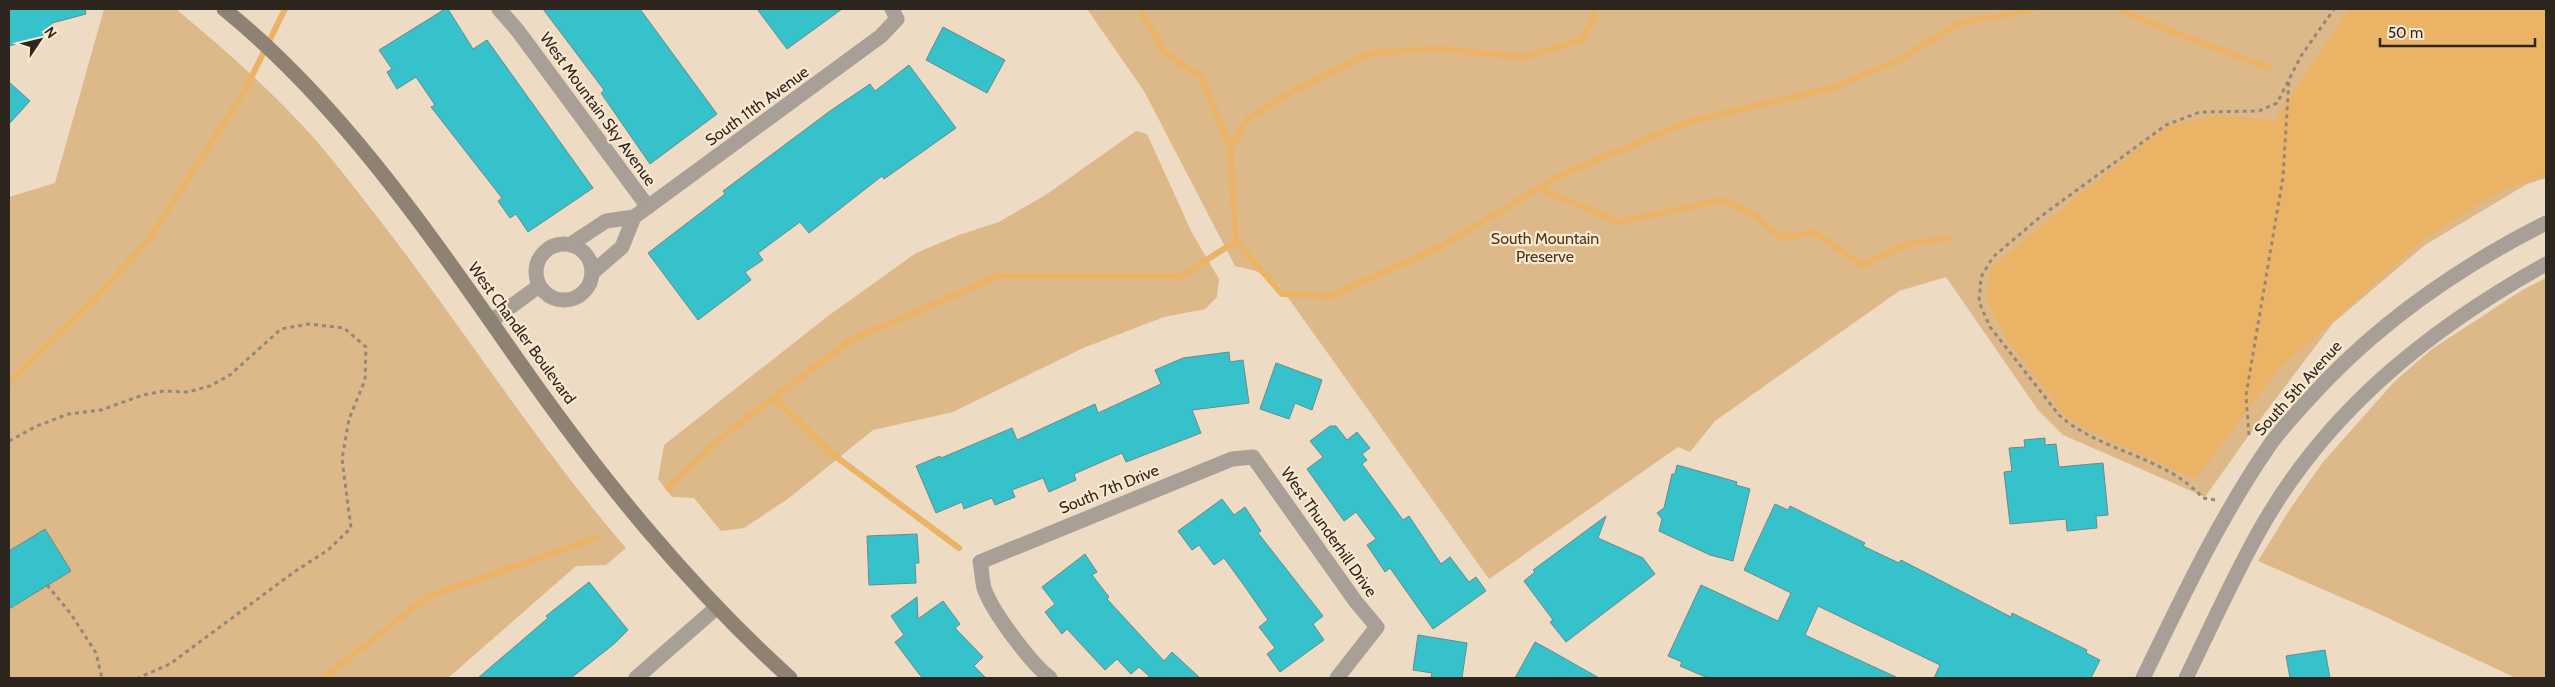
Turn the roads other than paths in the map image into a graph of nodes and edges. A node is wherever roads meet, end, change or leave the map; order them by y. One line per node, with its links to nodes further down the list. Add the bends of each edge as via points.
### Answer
1 (224, 9): 11 (main road, West Chandler Boulevard, via 282,61 371,159 426,229)
2 (499, 9): 4 (street, West Mountain Sky Avenue)
3 (894, 14): 4 (street, South 11th Avenue, via 881,36)
4 (648, 207): 5 (street, South 11th Avenue)
5 (634, 217): 7 (street, South 11th Avenue, via 606,221); 9 (street, via 622,247)
6 (2546, 223): 18 (street, South 5th Avenue, via 2473,262 2407,308 2360,346 2272,441 2194,574)
7 (571, 244): 9 (street, via 589,258); 10 (street, South 11th Avenue, via 554,245 541,255 536,270)
8 (2546, 264): 19 (street, via 2499,290 2435,333 2387,372 2338,420 2292,480 2257,535)
9 (592, 273): 10 (street, via 586,290 571,300 553,298)
10 (539, 286): 11 (street)
11 (491, 321): 13 (main road, West Chandler Boulevard, via 628,507)
12 (1253, 457): 16 (street, South 7th Drive, via 1232,459 980,562 984,589 1003,623 1041,672); 17 (street, West Thunderhill Drive, via 1356,602 1377,626)
13 (716, 608): 14 (street); 15 (main road, West Chandler Boulevard)
14 (636, 678)
15 (790, 678)
16 (1050, 678)
17 (1337, 678)
18 (2143, 678)
19 (2186, 678)

